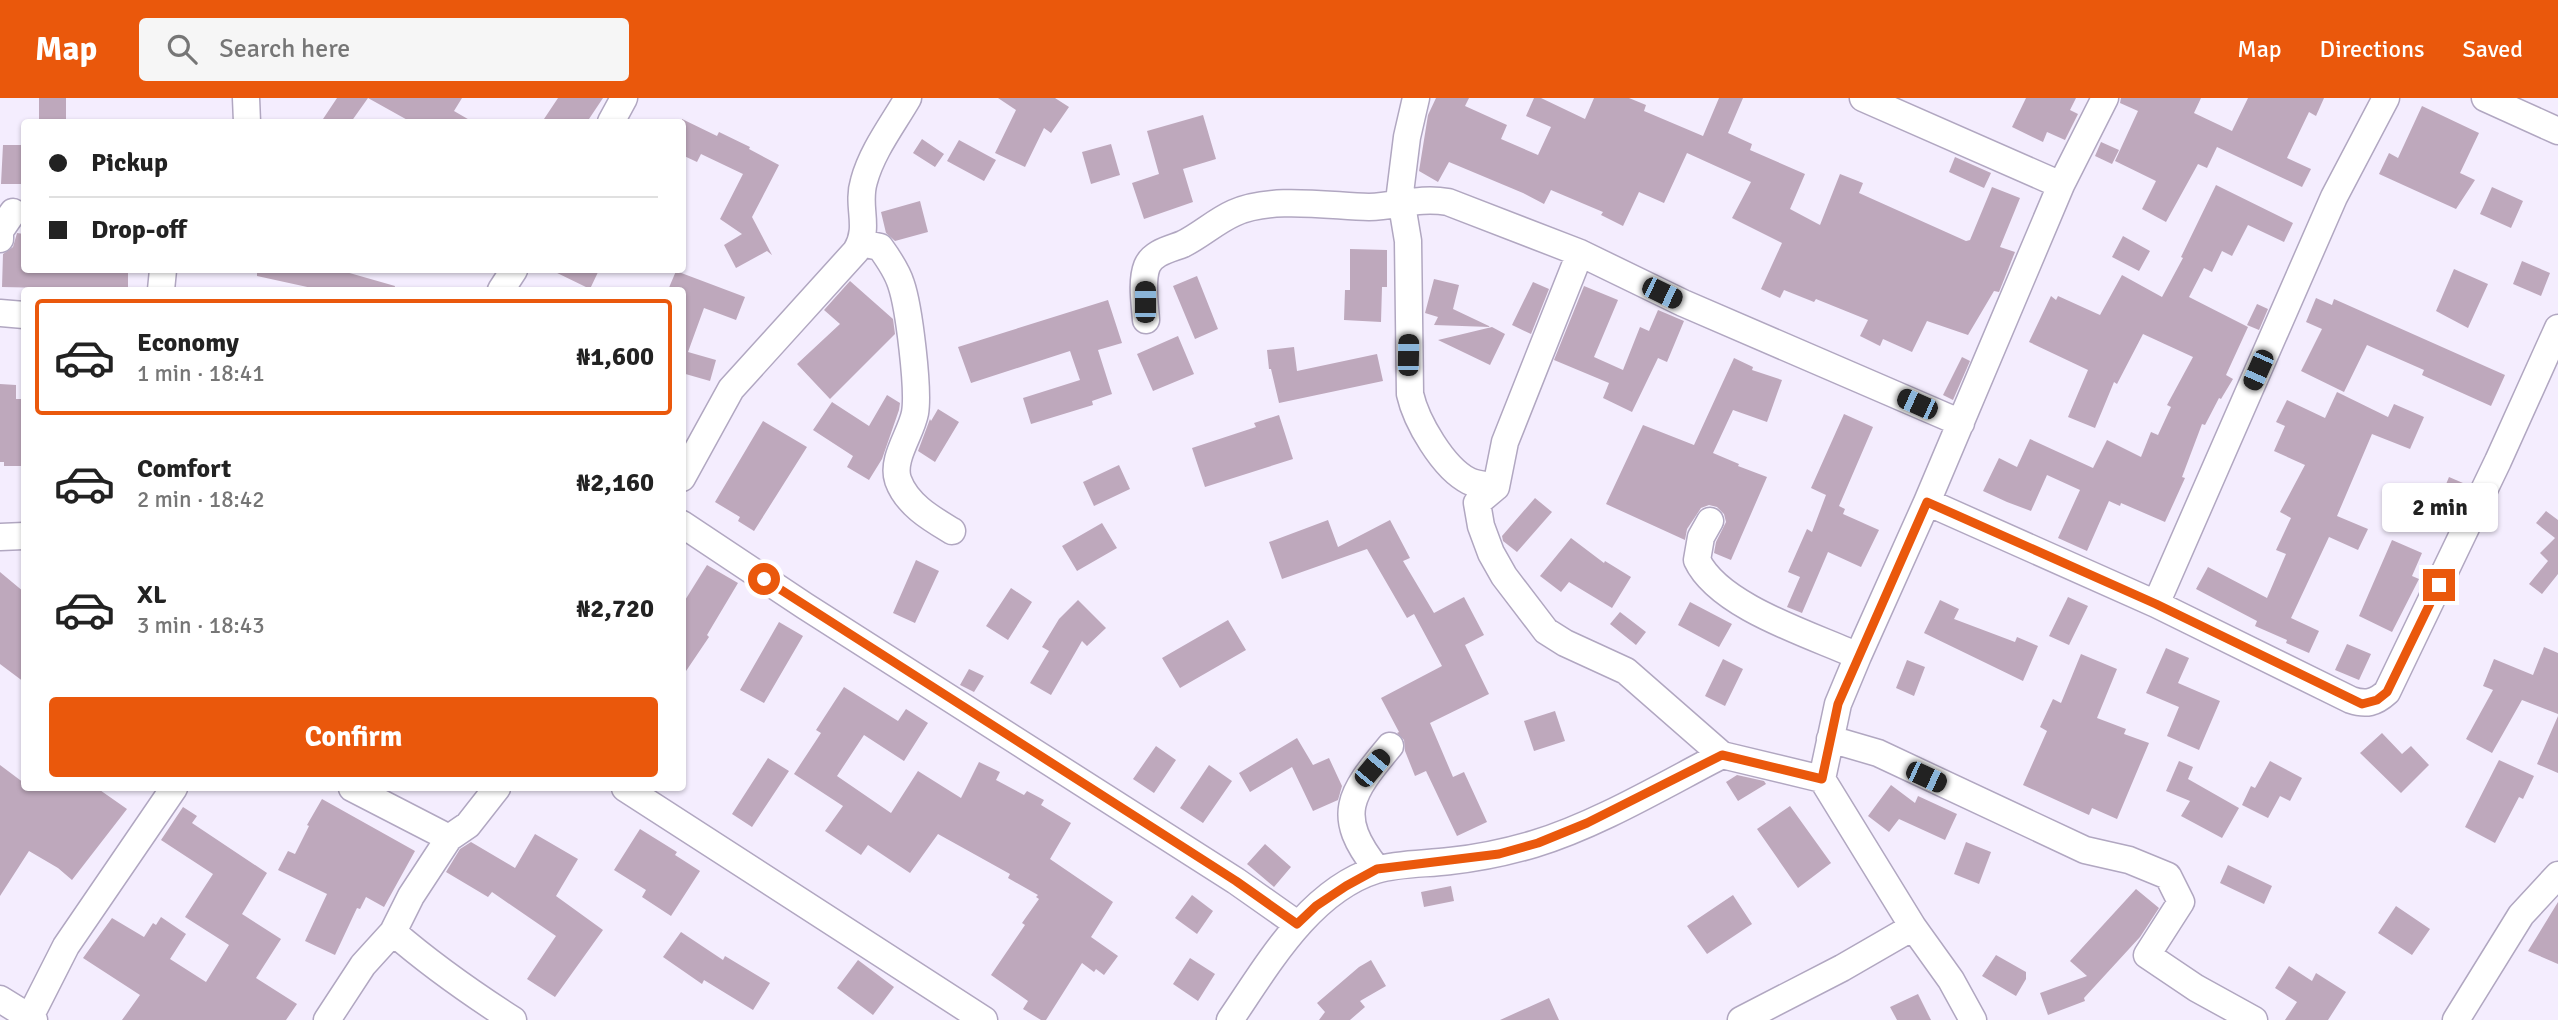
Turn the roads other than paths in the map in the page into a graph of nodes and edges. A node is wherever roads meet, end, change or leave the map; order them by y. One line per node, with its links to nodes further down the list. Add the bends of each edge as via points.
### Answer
1 (246, 98): 9 (street)
2 (624, 98): 10 (street)
3 (908, 98): 16 (street, via 864,181)
4 (1416, 98): 13 (street, via 1401,178)
5 (1863, 98): 12 (street)
6 (2105, 98): 12 (street)
7 (2386, 98): 31 (street, via 2334,197)
8 (2485, 98): 11 (street)
9 (247, 119)
10 (613, 119)
11 (2558, 131)
12 (2061, 185): 22 (street)
13 (1401, 203): 17 (street, via 1448,202); 20 (street, via 1369,207 1272,205 1232,214 1150,261); 24 (street, via 1407,222 1413,408 1455,470 1469,481)
14 (13, 212): 15 (street)
15 (0, 239)
16 (861, 243): 23 (street, via 731,389); 28 (street, via 880,247 890,261 902,285 908,322 917,395 898,464 899,483 914,506)
17 (1580, 253): 22 (street, via 1683,303); 24 (street, via 1506,442)
18 (0, 313): 19 (street)
19 (21, 315)
20 (1146, 320)
21 (2558, 328): 31 (street, via 2387,692 2377,700 2362,704 2351,700)
22 (1961, 423): 25 (street)
23 (686, 471)
24 (1496, 488): 35 (street, via 1477,503 1481,526 1491,553 1532,615 1565,643 1626,671)
25 (1927, 502): 31 (street); 32 (street)
26 (1710, 521): 32 (street, via 1697,560 1717,586 1754,610)
27 (686, 527): 44 (street)
28 (953, 531)
29 (21, 536): 30 (street)
30 (0, 537)
31 (2156, 604)
32 (1858, 656): 33 (street, via 1838,704)
33 (1830, 740): 36 (street); 55 (street, via 1878,753 2085,850 2129,860 2168,876 2181,902 2147,955)
34 (1390, 746): 42 (street, via 1360,785 1351,812 1355,837)
35 (1722, 755): 36 (street); 42 (street, via 1538,843 1499,854)
36 (1822, 779): 45 (street)
37 (172, 791): 48 (street, via 66,946)
38 (358, 791): 41 (street)
39 (495, 791): 41 (street, via 468,825)
40 (630, 791): 51 (street)
41 (449, 838): 46 (street)
42 (1377, 869): 44 (street, via 1316,906)
43 (2558, 874): 56 (street, via 2521,915)
44 (1297, 924): 52 (street)
45 (1913, 927): 53 (street); 54 (street)
46 (393, 932): 49 (street, via 363,965); 50 (street, via 466,990)
47 (0, 999): 48 (street)
48 (32, 1019)
49 (327, 1020)
50 (513, 1020)
51 (984, 1020)
52 (1230, 1020)
53 (1741, 1020)
54 (1973, 1020)
55 (2254, 1020)
56 (2456, 1020)

